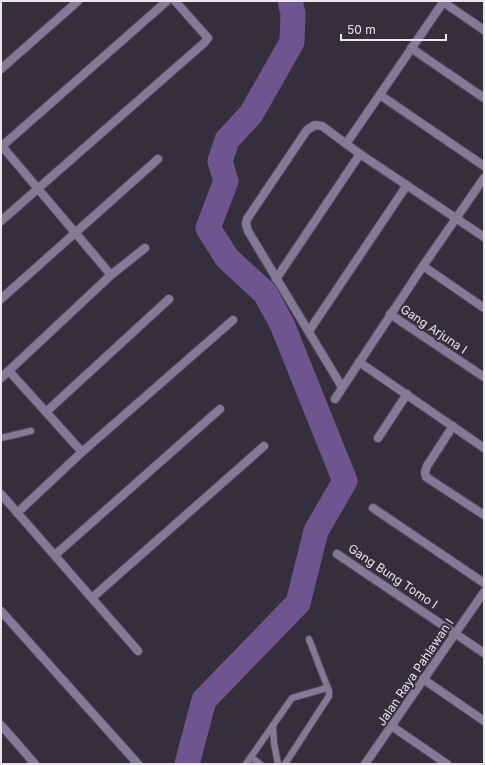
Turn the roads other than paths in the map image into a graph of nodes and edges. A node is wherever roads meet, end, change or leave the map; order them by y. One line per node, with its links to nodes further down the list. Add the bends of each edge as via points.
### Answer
1 (78, 1): 7 (street)
2 (167, 1): 11 (street)
3 (175, 1): 17 (street, via 208,38)
4 (444, 2): 5 (street); 6 (street)
5 (484, 30)
6 (411, 48): 8 (street); 9 (street)
7 (1, 69)
8 (380, 95): 10 (street); 14 (street)
9 (484, 98)
10 (346, 144): 12 (street); 25 (street, via 322,126 314,125 307,130 247,219 248,231)
11 (1, 146): 17 (street)
12 (360, 154): 16 (street); 25 (street)
13 (158, 159): 20 (street)
14 (484, 166)
15 (484, 178): 18 (street)
16 (407, 185): 18 (street); 31 (street)
17 (38, 189): 19 (street); 20 (street)
18 (456, 218): 21 (street); 23 (street)
19 (1, 221)
20 (74, 233): 24 (street); 26 (street)
21 (484, 237)
22 (145, 248): 24 (street)
23 (423, 266): 28 (street); 29 (street)
24 (112, 275): 33 (street)
25 (276, 279): 31 (street)
26 (1, 299)
27 (170, 299): 40 (street)
28 (484, 308)
29 (390, 314): 32 (street); 34 (street, Gang Arjuna I)
30 (233, 320): 47 (street)
31 (308, 331): 36 (street)
32 (359, 362): 36 (street); 37 (street)
33 (9, 370): 35 (street); 40 (street)
34 (484, 377)
35 (1, 378)
36 (342, 387): 38 (street)
37 (407, 394): 41 (street); 44 (street)
38 (335, 399)
39 (220, 409): 53 (street)
40 (46, 412): 47 (street)
41 (453, 426): 46 (street); 51 (street, via 427,466 426,477)
42 (32, 431): 43 (lane)
43 (1, 438)
44 (378, 438)
45 (264, 446): 56 (street)
46 (484, 448)
47 (82, 452): 50 (street)
48 (1, 494): 50 (street)
49 (373, 508): 54 (street)
50 (17, 513): 53 (street)
51 (484, 515)
52 (336, 554): 58 (street, Gang Bung Tomo I)
53 (55, 555): 56 (street)
54 (484, 583)
55 (484, 592): 58 (street, Jalan Raya Pahlawan I)
56 (93, 597): 60 (street)
57 (1, 611): 70 (street)
58 (455, 633): 61 (street, Gang Bung Tomo I); 62 (street, Jalan Raya Pahlawan I)
59 (309, 639): 63 (lane)
60 (138, 651)
61 (484, 653)
62 (423, 679): 64 (street); 67 (street, Jalan Raya Pahlawan I)
63 (327, 688): 66 (lane, via 292,698); 74 (lane, via 328,698)
64 (484, 721)
65 (1, 724): 69 (street)
66 (273, 726): 68 (lane); 73 (lane)
67 (392, 727): 75 (street, Jalan Raya Pahlawan I); 76 (street)
68 (251, 756): 71 (lane); 72 (lane)
69 (35, 764)
70 (138, 764)
71 (246, 764)
72 (260, 764)
73 (278, 764)
74 (285, 764)
75 (365, 764)
76 (447, 764)

